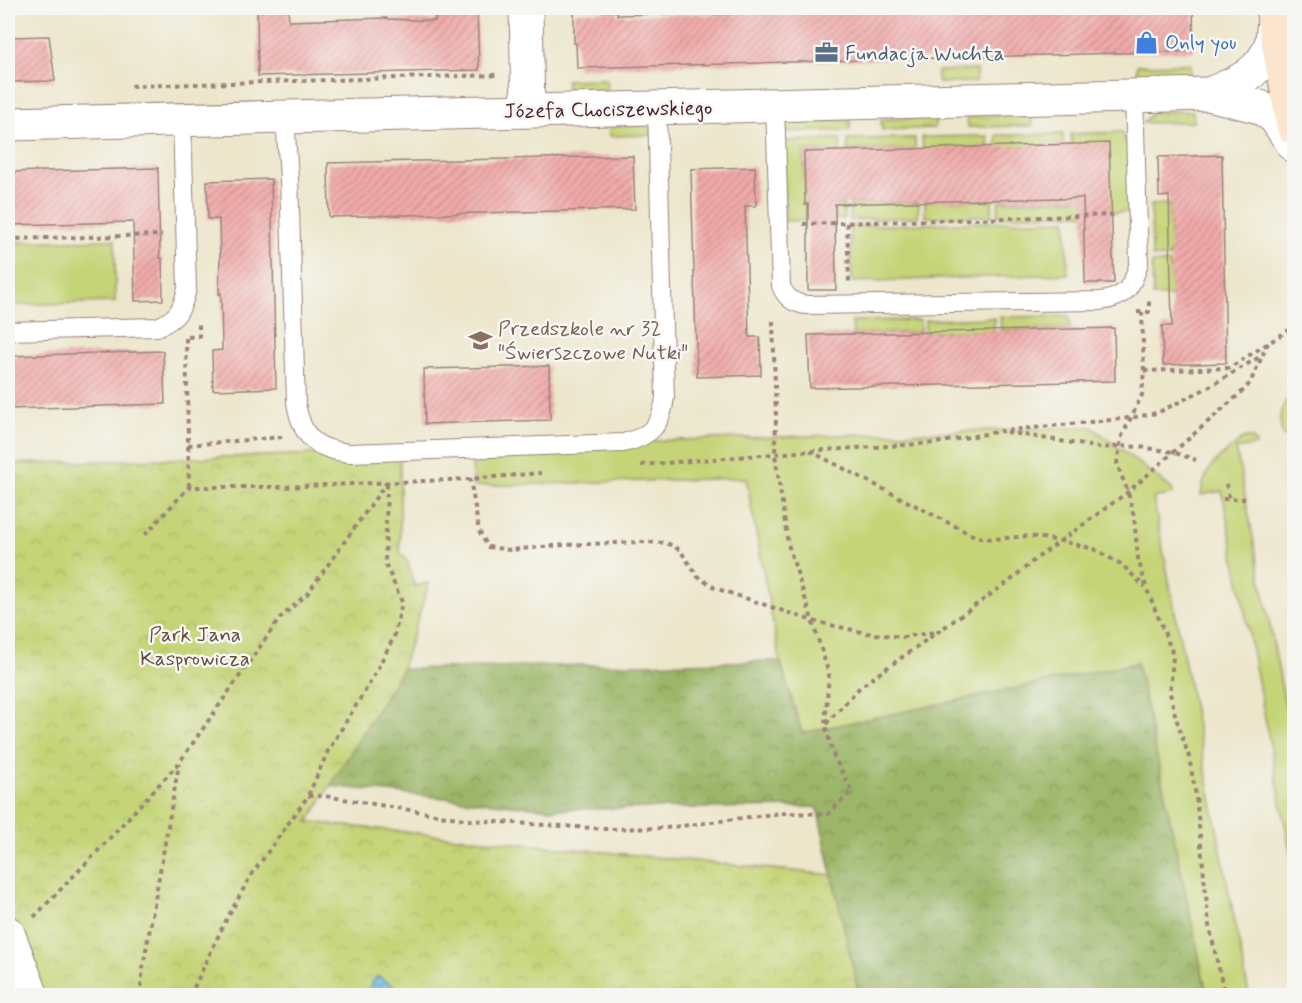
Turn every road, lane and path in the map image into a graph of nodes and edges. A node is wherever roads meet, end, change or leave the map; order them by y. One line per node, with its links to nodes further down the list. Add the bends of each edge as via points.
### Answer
1 (526, 8): 9 (street)
2 (1273, 14): 5 (street, Józefa Chociszewskiego, via 1266,57 1253,72); 13 (main road)
3 (496, 75): 4 (path)
4 (127, 87)
5 (1209, 94): 6 (street, Józefa Chociszewskiego); 14 (street, Józefa Chociszewskiego, via 1260,107 1275,117)
6 (1134, 96): 7 (street, Józefa Chociszewskiego); 15 (lane)
7 (775, 105): 8 (street, Józefa Chociszewskiego); 17 (lane)
8 (657, 108): 9 (street, Józefa Chociszewskiego); 35 (lane, via 665,397 664,411 649,433 623,443 350,453 319,445)
9 (528, 111): 10 (street, Józefa Chociszewskiego)
10 (285, 117): 11 (street, Józefa Chociszewskiego); 35 (lane, via 296,403)
11 (182, 120): 12 (street, Józefa Chociszewskiego); 18 (lane)
12 (8, 124)
13 (1294, 128)
14 (1294, 146)
15 (1137, 215): 16 (path); 21 (lane, via 1136,273 1127,290 1109,300)
16 (847, 223): 17 (path); 21 (path)
17 (779, 224): 21 (lane, via 784,294 798,304)
18 (185, 234): 19 (path); 27 (lane, via 187,289 181,308 167,323 158,327)
19 (8, 239)
20 (1149, 301): 23 (path, via 1149,312)
21 (850, 304)
22 (1130, 312): 23 (path)
23 (1142, 312): 32 (path)
24 (198, 313): 28 (path, via 199,336)
25 (784, 320): 40 (path, via 772,321)
26 (1289, 330): 30 (path)
27 (8, 331)
28 (186, 337): 29 (path); 36 (path)
29 (177, 338)
30 (1268, 343): 31 (path); 32 (path, via 1229,368)
31 (1262, 355): 33 (path, via 1157,413); 39 (path, via 1244,390)
32 (1144, 371): 33 (path, via 1142,395)
33 (1130, 418): 34 (path); 37 (path)
34 (1002, 431): 37 (path, via 1101,448); 38 (path, via 936,443)
35 (307, 435): 36 (path)
36 (188, 445): 47 (path)
37 (1120, 446): 39 (path); 48 (path, via 1117,464)
38 (810, 451): 40 (path); 53 (path, via 976,537 1029,536)
39 (1173, 452): 41 (path); 48 (path)
40 (775, 454): 42 (path); 55 (path, via 788,544)
41 (1196, 460)
42 (634, 465)
43 (552, 472): 44 (path)
44 (470, 479): 45 (path); 55 (path, via 478,531 488,548 667,543 680,550 698,577 715,588)
45 (387, 482): 47 (path); 58 (path, via 308,593 280,618); 59 (path, via 385,563 402,602 394,638 328,751)
46 (1227, 484): 49 (path)
47 (189, 487): 52 (path)
48 (1128, 492): 53 (path); 54 (path)
49 (1229, 498): 50 (path); 51 (path)
50 (1223, 499)
51 (1245, 499)
52 (145, 535)
53 (1061, 541): 54 (path, via 1094,549 1121,564); 56 (path)
54 (1146, 587): 64 (path, via 1173,657 1170,693 1189,757 1209,925)
55 (813, 621): 56 (path, via 903,637); 57 (path, via 829,674)
56 (937, 632): 57 (path, via 860,687)
57 (825, 725): 59 (path, via 834,757 852,791 828,814 782,813 666,828 607,829 470,820)
58 (179, 763): 60 (path, via 95,854); 62 (path)
59 (308, 796): 63 (path, via 250,877)
60 (9, 937): 61 (street)
61 (32, 996)
62 (140, 996)
63 (190, 996)
64 (1225, 996)

